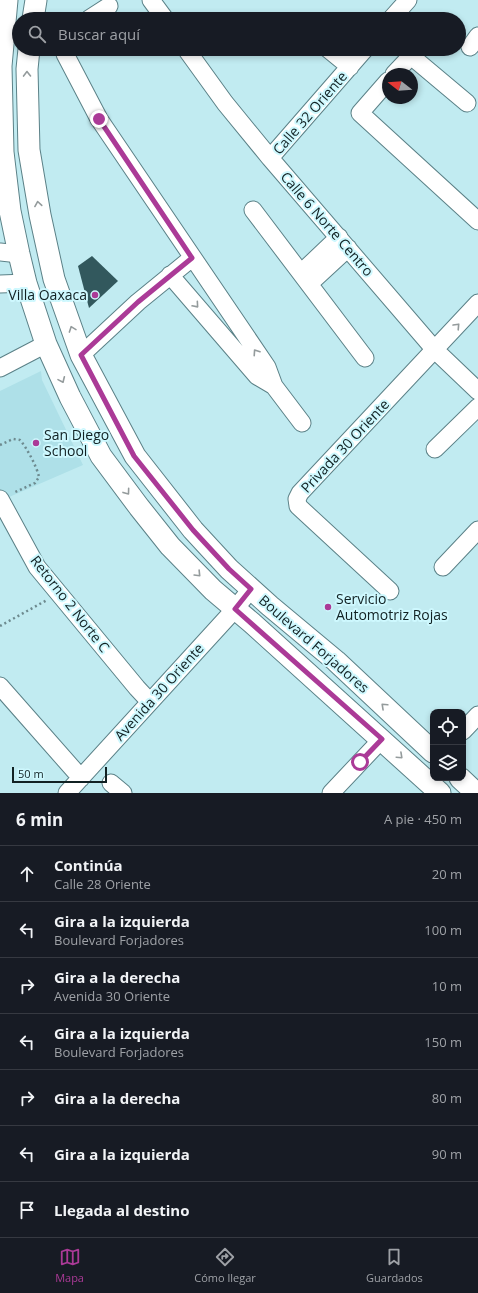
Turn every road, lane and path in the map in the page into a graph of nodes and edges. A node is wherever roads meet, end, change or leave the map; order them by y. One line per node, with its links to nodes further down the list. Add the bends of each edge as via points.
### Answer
1 (7, 0): 10 (main road, Boulevard Forjadores)
2 (36, 0): 6 (main road)
3 (152, 0): 8 (street)
4 (408, 0): 9 (street)
5 (109, 6): 7 (street)
6 (34, 12)
7 (100, 12)
8 (160, 12)
9 (397, 12)
10 (1, 33): 16 (main road, Boulevard Forjadores)
11 (28, 56): 38 (main road, Boulevard Forjadores, one-way to 11, via 54,279 40,215 29,150)
12 (66, 56): 28 (street, via 99,119)
13 (191, 56): 22 (street, Calle 6 Norte Centro)
14 (337, 56): 17 (street)
15 (359, 56): 17 (street, Calle 32 Oriente)
16 (1, 65): 21 (main road, Boulevard Forjadores)
17 (350, 67): 22 (street, Calle 32 Oriente)
18 (400, 68): 20 (street, via 411,56)
19 (382, 88): 25 (street, via 360,113)
20 (467, 103)
21 (1, 153): 23 (main road, Boulevard Forjadores)
22 (270, 158): 26 (street, Calle 6 Norte Centro)
23 (5, 209): 27 (main road, Boulevard Forjadores)
24 (253, 210): 30 (street)
25 (478, 221)
26 (343, 242): 30 (street); 37 (street, Calle 6 Norte Centro)
27 (9, 253): 31 (main road, Boulevard Forjadores)
28 (192, 258): 29 (street); 34 (street)
29 (170, 275): 35 (street, one-way to 35); 38 (street)
30 (305, 278): 39 (street)
31 (26, 283): 32 (street); 36 (main road, Boulevard Forjadores)
32 (0, 284)
33 (478, 303): 37 (street, one-way to 33)
34 (243, 331): 35 (street); 41 (street, one-way to 34, via 267,368)
35 (228, 342): 41 (street, via 257,376)
36 (46, 344): 40 (street); 53 (main road, Boulevard Forjadores, one-way to 53, via 70,397 106,462 170,546)
37 (435, 350): 42 (street, Calle 6 Norte Centro); 51 (street, Privada 30 Oriente, via 297,499 298,506)
38 (81, 355): 50 (main road, Boulevard Forjadores, via 134,456 193,530)
39 (365, 358)
40 (0, 368)
41 (274, 386): 44 (street)
42 (478, 391)
43 (478, 407): 46 (street)
44 (302, 424)
45 (0, 445): 47 (path, via 13,439 20,440 39,477 36,483)
46 (435, 449)
47 (0, 499): 52 (street, Retorno 2 Norte C, via 37,567)
48 (478, 530): 49 (street)
49 (443, 567)
50 (251, 589): 53 (street, Avenida 30 Oriente); 60 (main road, Boulevard Forjadores, one-way to 50, via 336,661)
51 (390, 591)
52 (59, 594): 54 (path); 56 (street, Retorno 2 Norte C)
53 (235, 609): 56 (street, Avenida 30 Oriente); 59 (main road, Boulevard Forjadores)
54 (0, 626)
55 (0, 686): 61 (street)
56 (150, 702): 61 (street, Avenida 30 Oriente)
57 (478, 715): 58 (street)
58 (466, 728)
59 (382, 739): 64 (street); 65 (main road, Boulevard Forjadores, one-way to 65)
60 (430, 749)
61 (81, 778): 63 (street, Avenida 30 Oriente)
62 (463, 781): 66 (main road)
63 (67, 793)
64 (331, 793)
65 (440, 793)
66 (476, 793)

